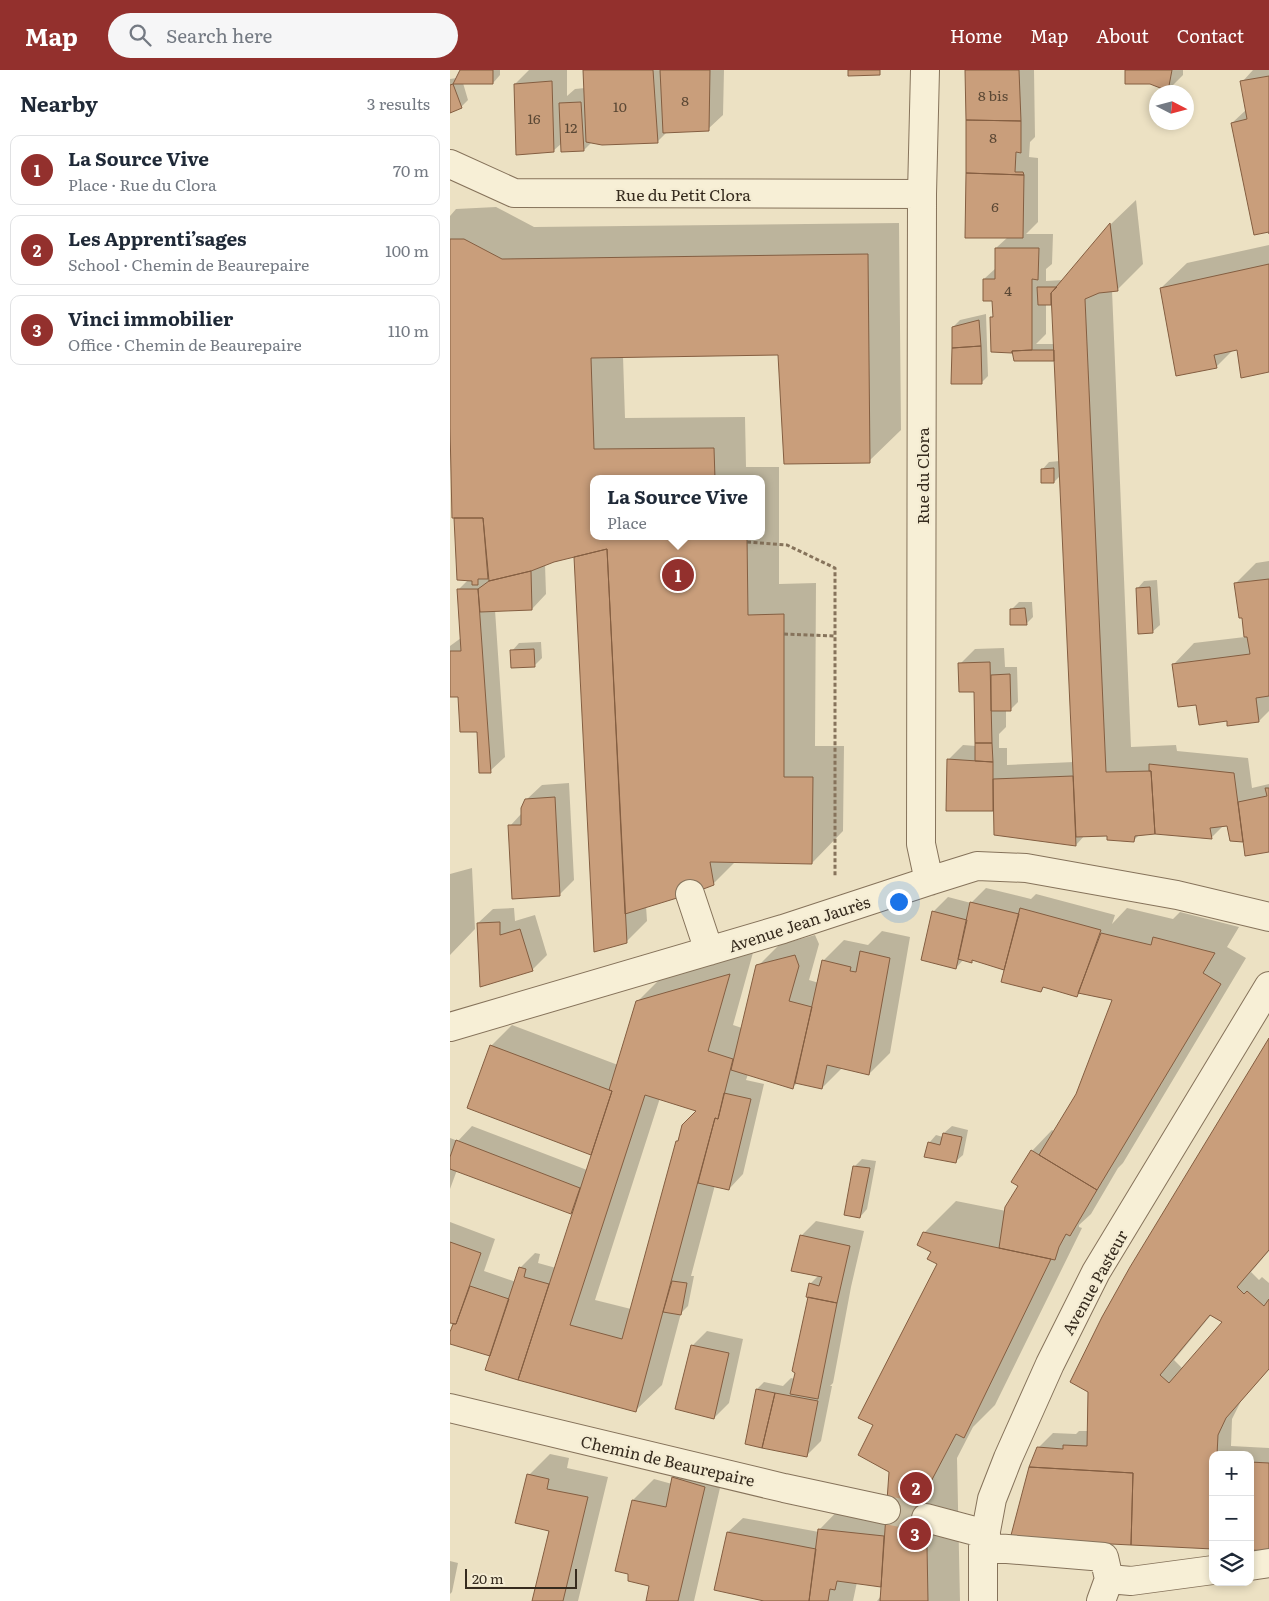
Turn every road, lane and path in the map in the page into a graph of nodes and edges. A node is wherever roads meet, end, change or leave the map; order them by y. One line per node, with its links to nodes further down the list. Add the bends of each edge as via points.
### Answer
1 (925, 70): 3 (street, Rue du Clora)
2 (450, 164): 3 (street, Rue du Petit Clora, via 514,193)
3 (922, 194): 7 (street, Rue du Clora, via 921,844)
4 (747, 542): 6 (path, via 787,545 835,568)
5 (784, 634): 6 (path)
6 (835, 636): 8 (path)
7 (929, 881): 10 (street, Avenue Jean Jaurès, via 977,866 1026,868 1178,895); 11 (street, Avenue Jean Jaurès)
8 (835, 885)
9 (690, 894): 11 (street)
10 (1269, 917)
11 (709, 951): 13 (street, Avenue Jean Jaurès)
12 (1269, 986): 17 (street, Avenue Pasteur, via 1096,1272 1008,1458 992,1499)
13 (450, 1027)
14 (450, 1408): 15 (street, Chemin de Beaurepaire)
15 (886, 1510)
16 (926, 1518): 17 (street)
17 (984, 1541): 21 (street, via 1104,1557); 22 (street, Avenue Pasteur)
18 (1269, 1563): 19 (street)
19 (1254, 1565)
20 (1209, 1571): 21 (street, via 1131,1581)
21 (1105, 1590)
22 (983, 1601)

